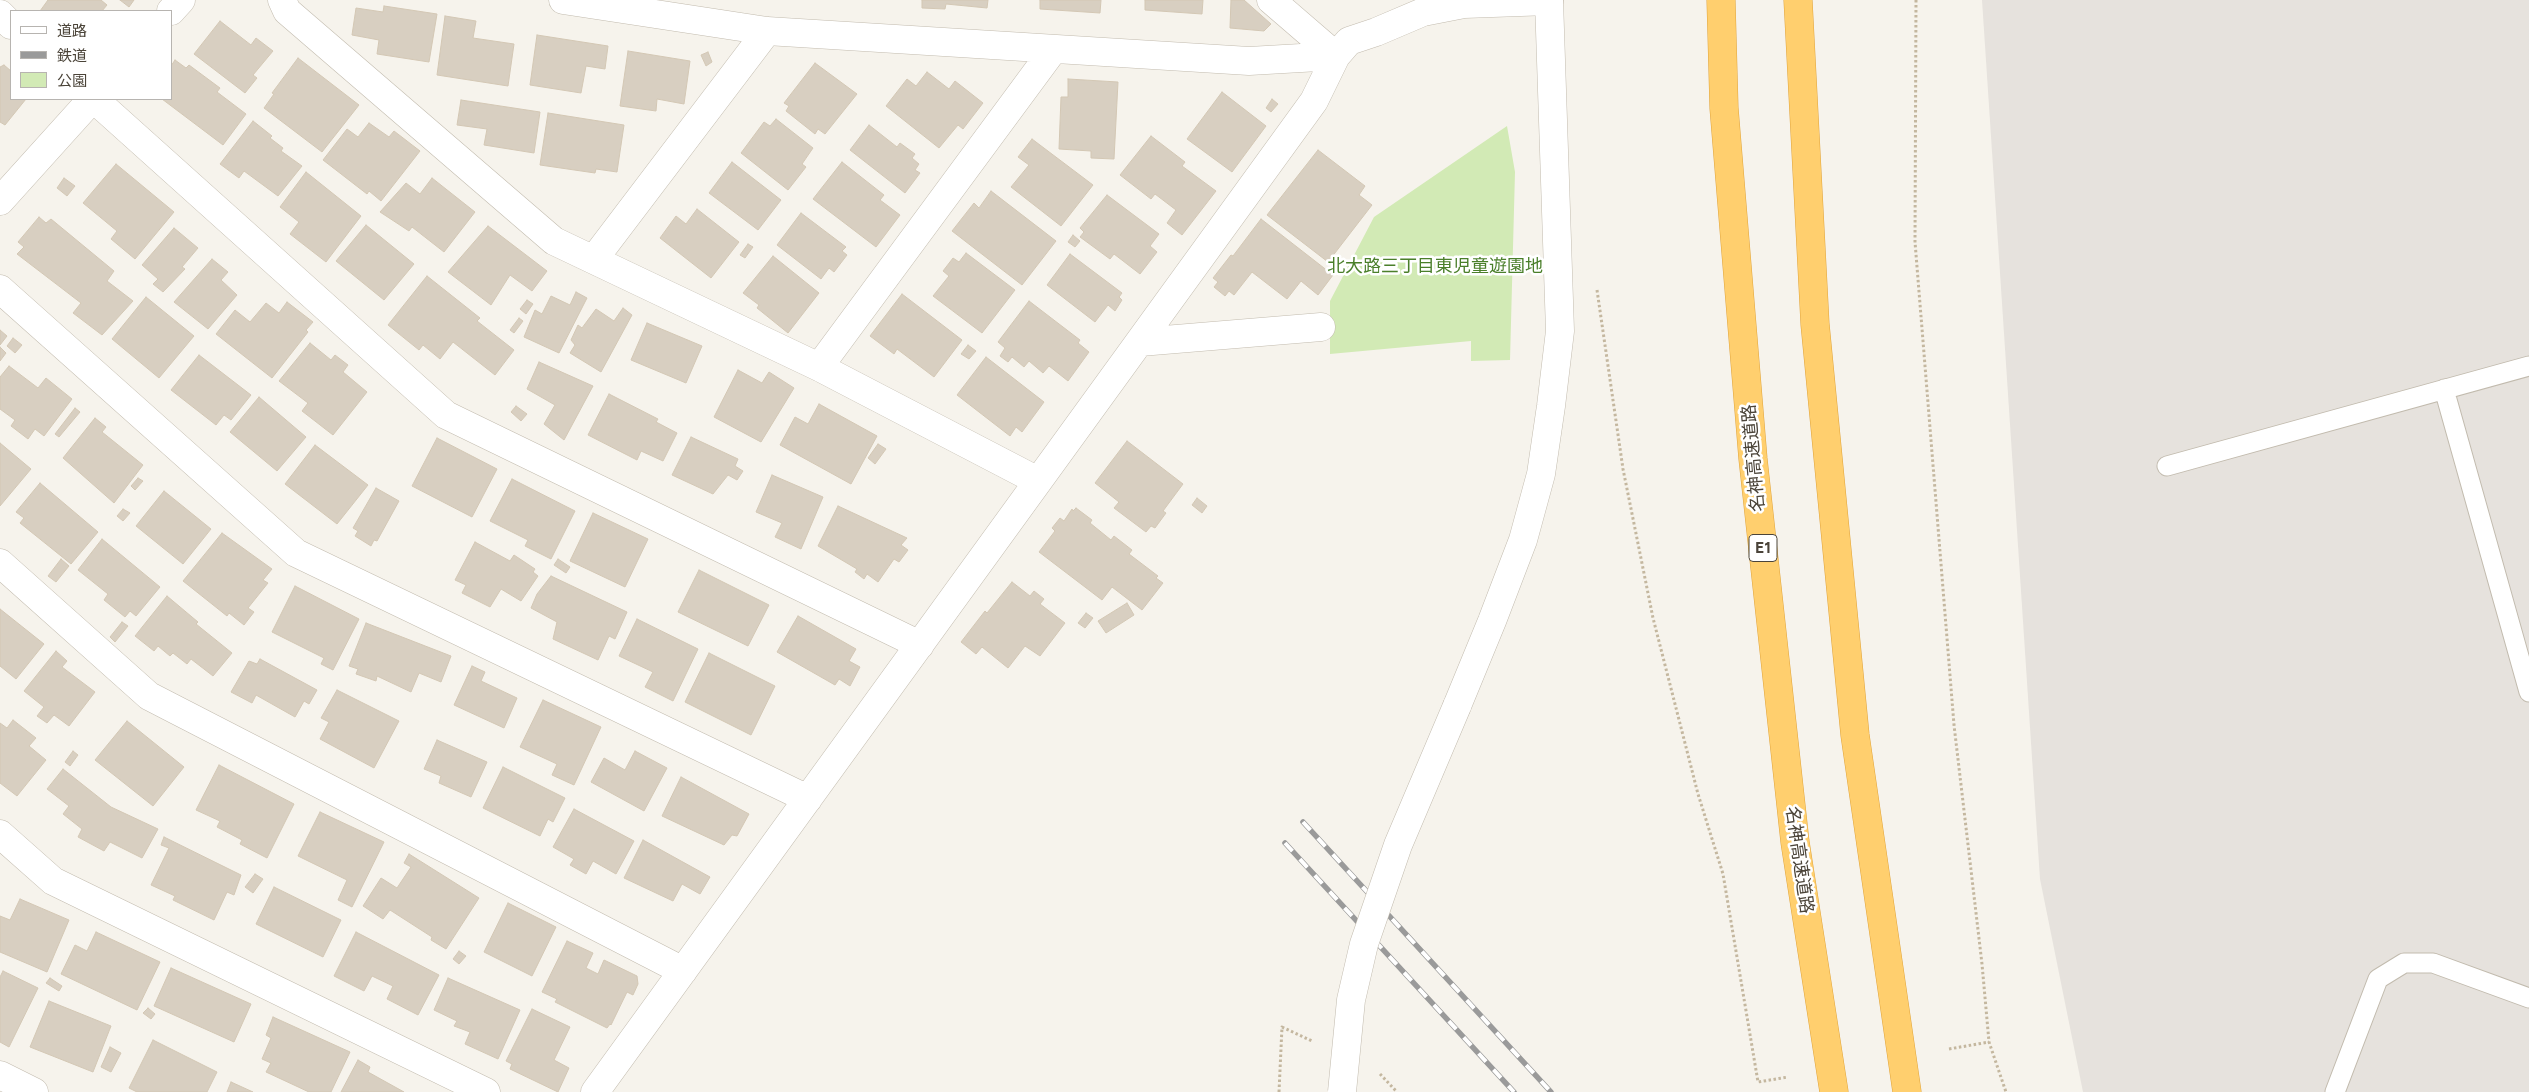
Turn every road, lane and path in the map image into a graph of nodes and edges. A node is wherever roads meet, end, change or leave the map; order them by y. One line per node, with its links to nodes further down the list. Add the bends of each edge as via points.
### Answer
1 (181, 0): 9 (street)
2 (282, 0): 18 (street, via 287,11 554,241)
3 (563, 0): 12 (street)
4 (1271, 0): 14 (street)
5 (1722, 0): 43 (highway, 名神高速道路 / E1, via 1724,108 1753,459 1795,842)
6 (1798, 0): 44 (highway, via 1815,324 1853,716)
7 (1916, 0): 35 (path, via 1915,242 1954,725)
8 (1549, 1): 14 (street, via 1464,4 1423,12 1349,41); 42 (street, bridge, via 1560,331 1541,474 1522,540 1492,621 1398,845 1364,944 1351,1000)
9 (172, 10)
10 (0, 14): 11 (street)
11 (10, 23)
12 (767, 31): 13 (street); 18 (street)
13 (1053, 50): 14 (street, via 1248,62); 24 (street)
14 (1336, 56): 22 (street, via 1314,101)
15 (92, 100): 17 (street)
16 (94, 100): 29 (street, via 446,415)
17 (0, 200)
18 (594, 259): 24 (street)
19 (1596, 283): 38 (path, via 1624,469 1653,618 1698,794 1723,874 1758,1082)
20 (0, 289): 31 (street, via 296,553)
21 (1321, 327): 22 (street)
22 (1140, 342): 27 (street)
23 (2529, 366): 25 (lane)
24 (819, 367): 27 (street)
25 (2444, 389): 26 (lane); 30 (lane)
26 (2167, 466)
27 (1038, 481): 29 (street)
28 (0, 563): 33 (street, via 149,696)
29 (920, 645): 31 (street)
30 (2529, 692)
31 (808, 799): 33 (street)
32 (0, 834): 40 (street, via 53,881)
33 (683, 970): 41 (street)
34 (2529, 998): 46 (lane, via 2433,963 2404,963 2378,979)
35 (1988, 1042): 36 (path); 45 (path)
36 (1949, 1049)
37 (0, 1075): 39 (street)
38 (1788, 1077)
39 (34, 1092)
40 (486, 1092)
41 (595, 1092)
42 (1342, 1092)
43 (1834, 1092)
44 (1907, 1092)
45 (2006, 1092)
46 (2335, 1092)

